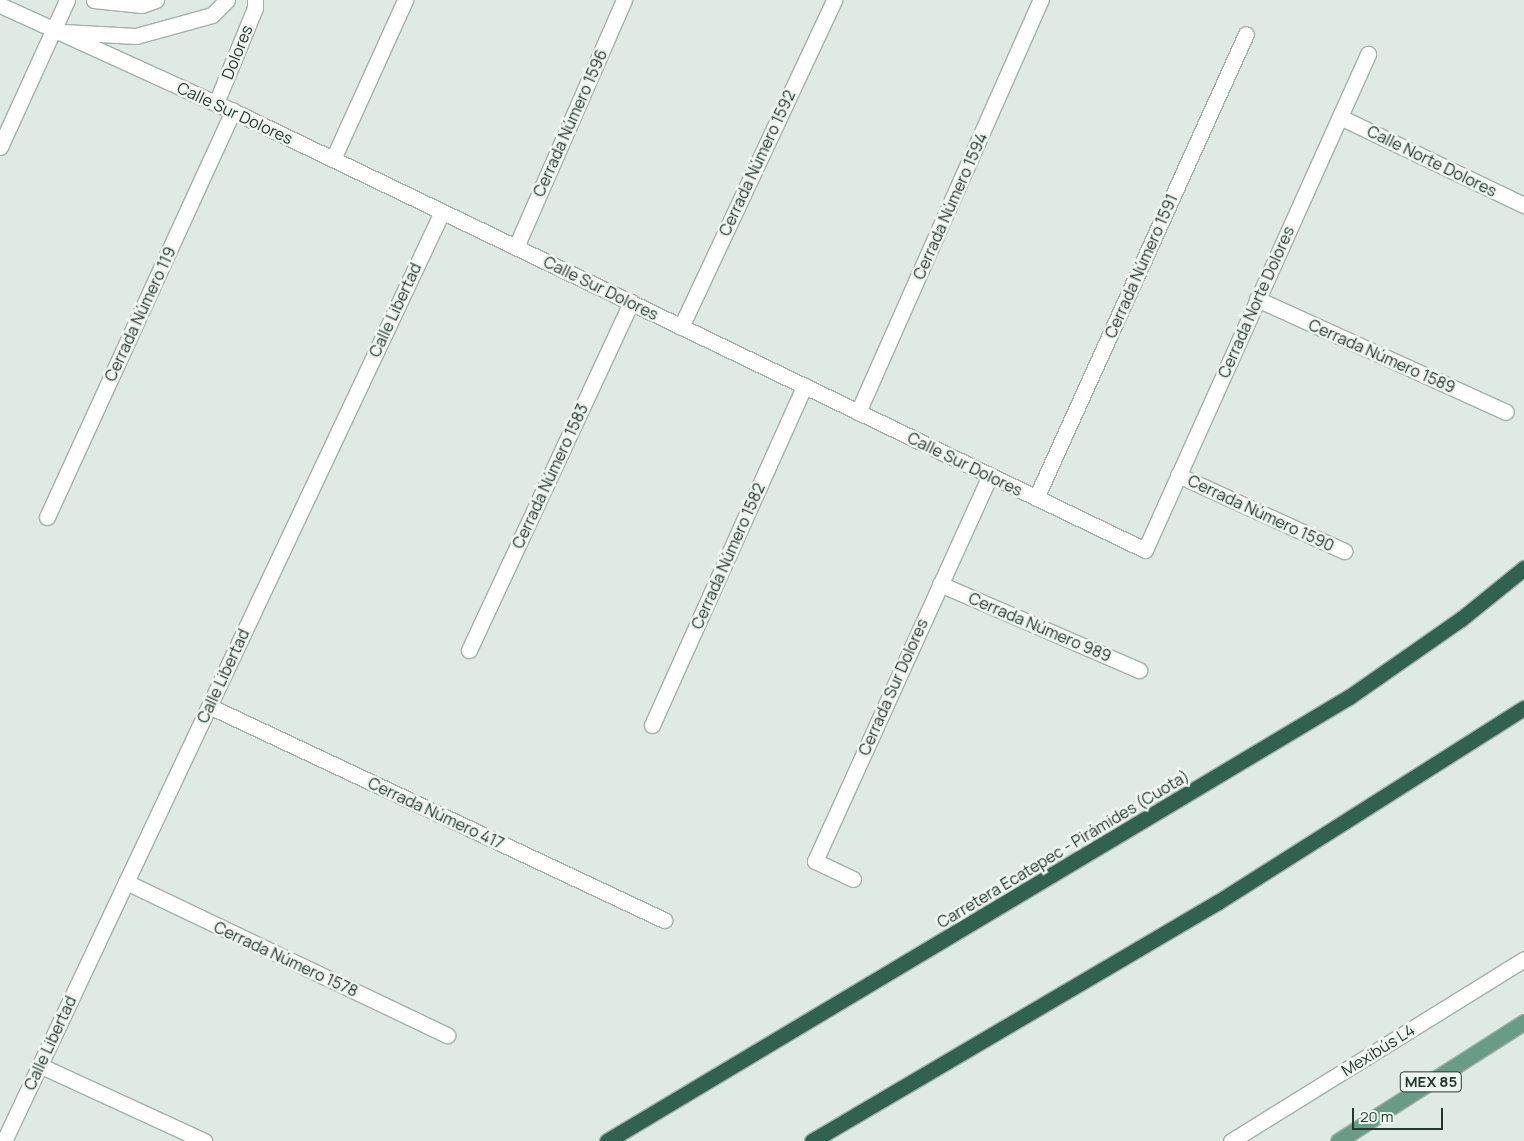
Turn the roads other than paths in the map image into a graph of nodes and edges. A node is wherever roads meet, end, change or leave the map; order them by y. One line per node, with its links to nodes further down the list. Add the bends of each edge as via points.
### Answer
1 (67, 0): 11 (street)
2 (94, 0): 3 (street, via 142,5)
3 (156, 0)
4 (227, 0): 11 (street, via 212,15 136,36)
5 (255, 0): 14 (street, Dolores, via 255,8)
6 (405, 0): 18 (street)
7 (624, 0): 21 (street, Cerrada Número 1596)
8 (834, 0): 24 (street, Cerrada Número 1592)
9 (1041, 0): 26 (street, Cerrada Número 1594)
10 (0, 5): 11 (street, Calle Sur Dolores)
11 (54, 31): 14 (street, Calle Sur Dolores); 17 (street)
12 (1246, 34): 30 (street, Cerrada Número 1591)
13 (1368, 54): 16 (street, Cerrada Norte Dolores)
14 (216, 103): 15 (street, Calle Sur Dolores)
15 (233, 111): 18 (street, Calle Sur Dolores); 31 (street, Cerrada Número 119)
16 (1340, 117): 19 (street, Calle Norte Dolores); 22 (street, Cerrada Norte Dolores)
17 (0, 147)
18 (333, 159): 20 (street, Calle Sur Dolores)
19 (1524, 205)
20 (442, 212): 21 (street, Calle Sur Dolores); 38 (street, Calle Libertad)
21 (516, 247): 23 (street, Calle Sur Dolores)
22 (1257, 299): 27 (street, Cerrada Número 1589); 28 (street, Cerrada Norte Dolores)
23 (631, 302): 24 (street, Calle Sur Dolores); 36 (street, Cerrada Número 1583)
24 (681, 327): 25 (street, Calle Sur Dolores)
25 (804, 386): 26 (street, Calle Sur Dolores); 40 (street, Cerrada Número 1582)
26 (858, 412): 29 (street, Calle Sur Dolores)
27 (1506, 412)
28 (1178, 475): 32 (street, Cerrada Norte Dolores); 33 (street, Cerrada Número 1590)
29 (990, 476): 30 (street, Calle Sur Dolores); 35 (street, Cerrada Sur Dolores)
30 (1036, 498): 32 (street, Calle Sur Dolores)
31 (47, 517)
32 (1145, 550)
33 (1344, 552)
34 (1524, 568): 50 (highway, Carretera Ecatepec - Pirámides (Cuota), via 1461,619 1349,697)
35 (940, 584): 37 (street, Cerrada Número 989); 41 (street, Cerrada Sur Dolores, via 814,860)
36 (469, 650)
37 (1139, 670)
38 (209, 706): 42 (street, Calle Libertad); 43 (street, Cerrada Número 417)
39 (1524, 708): 51 (highway, via 1218,902)
40 (652, 725)
41 (853, 879)
42 (126, 882): 46 (street, Cerrada Número 1578); 47 (street, Calle Libertad)
43 (664, 920)
44 (1524, 959): 52 (street, Mexibús L4)
45 (1524, 1022): 53 (main road, MEX 85)
46 (447, 1035)
47 (39, 1065): 48 (street, Calle Libertad); 49 (street)
48 (3, 1136)
49 (204, 1141)
50 (606, 1141)
51 (812, 1141)
52 (1232, 1141)
53 (1338, 1141)

